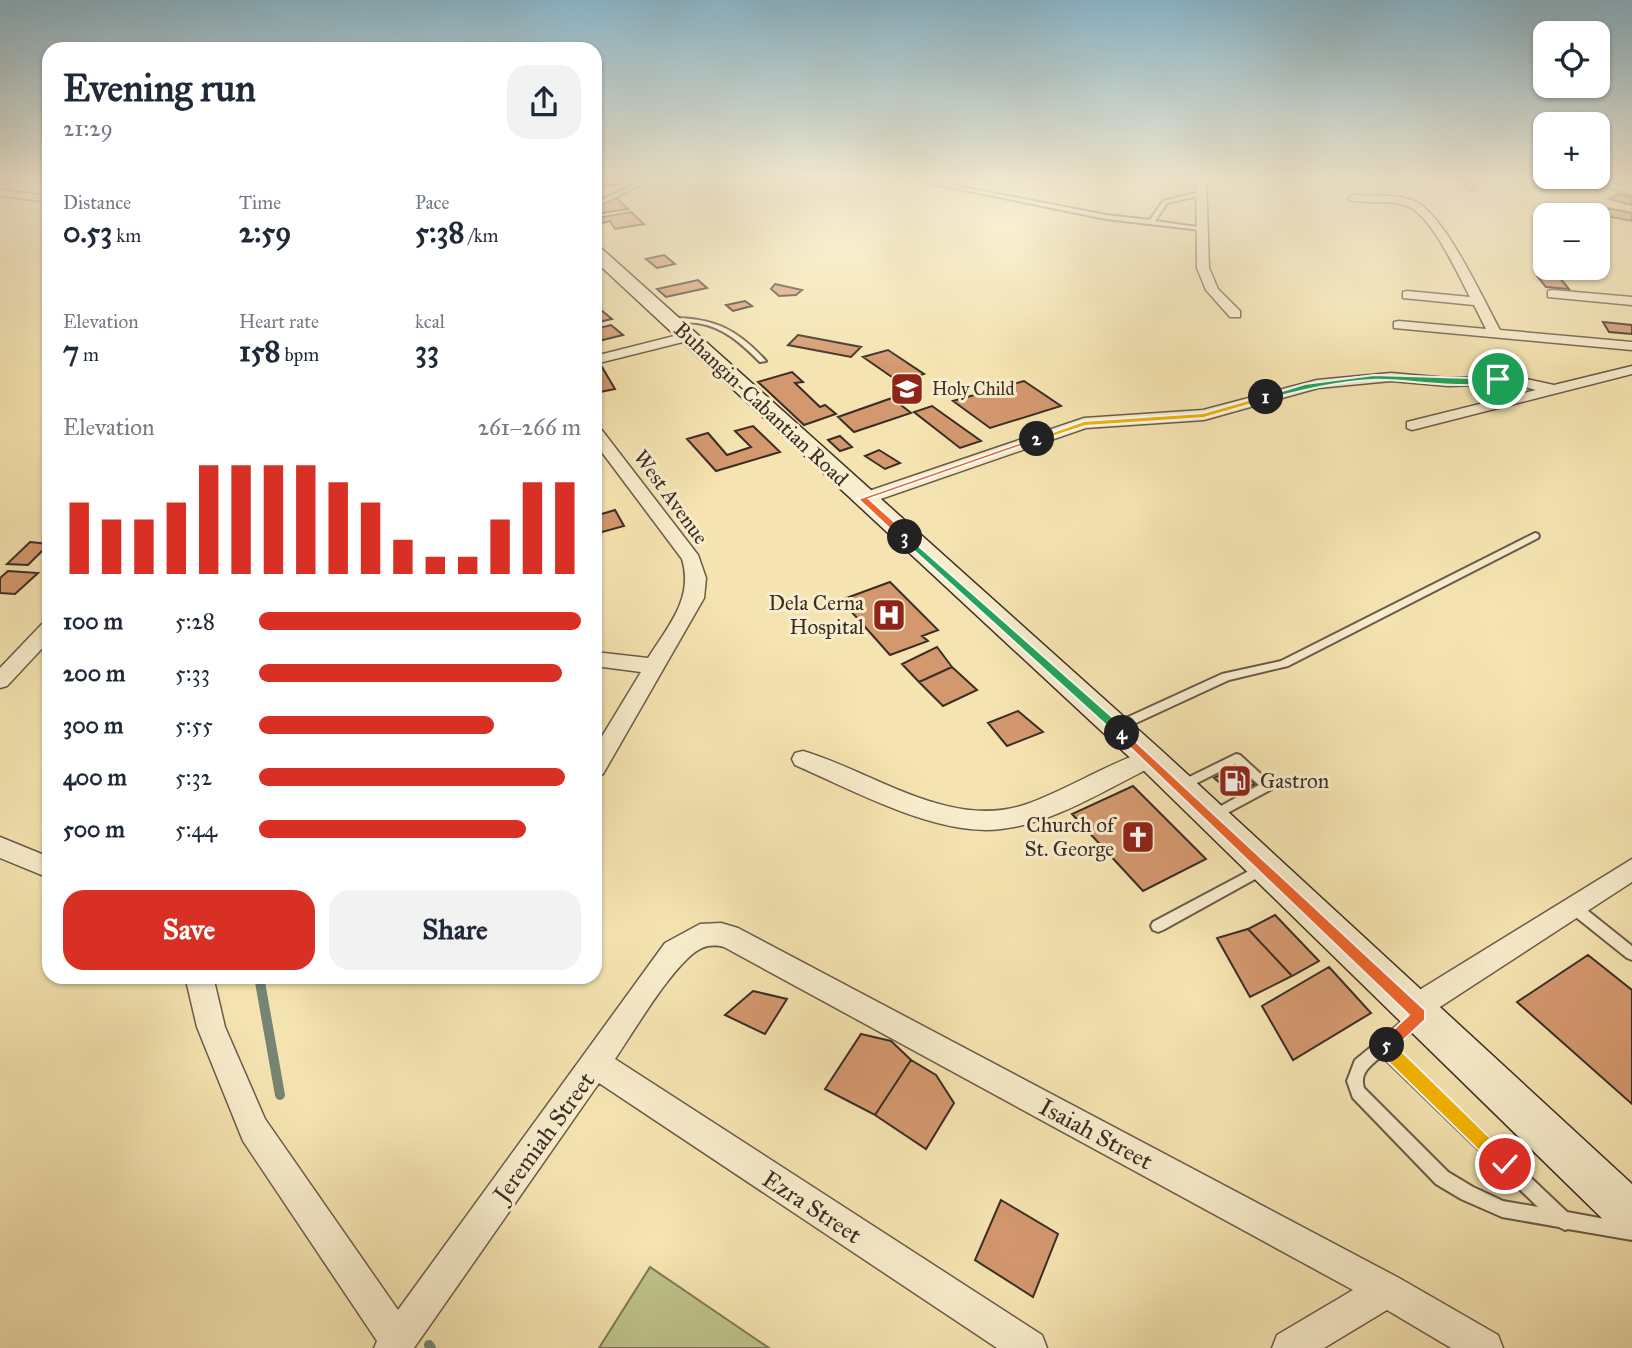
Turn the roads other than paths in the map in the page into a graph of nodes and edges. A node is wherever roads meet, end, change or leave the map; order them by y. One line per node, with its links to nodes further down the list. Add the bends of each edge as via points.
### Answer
1 (1201, 241): 8 (street, via 1205,277)
2 (1444, 241): 7 (street)
3 (602, 258): 10 (main road, Buhangin-Cabantian Road)
4 (1552, 294): 6 (street)
5 (1407, 295): 7 (street)
6 (1632, 301)
7 (1478, 302): 11 (street)
8 (1235, 314)
9 (1399, 325): 11 (street)
10 (681, 328): 13 (street); 14 (lane, via 691,319 724,326); 19 (main road, Buhangin-Cabantian Road)
11 (1495, 334): 12 (street)
12 (1631, 348)
13 (602, 357)
14 (762, 361)
15 (1632, 370): 16 (street)
16 (1556, 390): 17 (street); 19 (street, via 1513,380 1448,382 1391,377 1317,384 1204,415 1084,423)
17 (1412, 425)
18 (602, 441): 23 (street, West Avenue, via 691,559 697,578 683,622)
19 (863, 499): 25 (main road, Buhangin-Cabantian Road)
20 (1535, 536): 25 (lane, via 1284,664 1226,677)
21 (42, 636): 24 (street)
22 (602, 660): 23 (street)
23 (653, 666): 26 (street, West Avenue)
24 (0, 681)
25 (1116, 728): 27 (main road, Buhangin-Cabantian Road)
26 (602, 756)
27 (1150, 758): 28 (street, via 1031,812 1001,820 941,812); 29 (main road, Buhangin-Cabantian Road)
28 (803, 759)
29 (1180, 787): 30 (main road, Buhangin-Cabantian Road); 30 (lane, via 1236,758 1268,786)
30 (1211, 816): 33 (main road, Buhangin-Cabantian Road)
31 (0, 847): 32 (street)
32 (42, 865)
33 (1265, 868): 36 (lane); 40 (main road, Buhangin-Cabantian Road)
34 (1632, 869): 35 (street)
35 (1572, 906): 38 (lane); 40 (street)
36 (1158, 926)
37 (702, 934): 42 (street, Jeremiah Street, via 675,951); 46 (street, Isaiah Street, via 729,936)
38 (1632, 954)
39 (201, 984): 47 (street, via 211,1027 254,1130)
40 (1416, 1012): 41 (lane); 43 (main road, Buhangin-Cabantian Road)
41 (1384, 1048): 44 (lane); 44 (lane, via 1360,1065 1354,1081 1358,1093 1442,1178 1502,1209)
42 (596, 1064): 47 (street, Jeremiah Street); 48 (street, Ezra Street)
43 (1632, 1216)
44 (1565, 1222): 45 (lane)
45 (1632, 1232)
46 (1387, 1290): 49 (street); 50 (street, Isaiah Street)
47 (394, 1344)
48 (1029, 1348)
49 (1290, 1348)
50 (1485, 1348)

